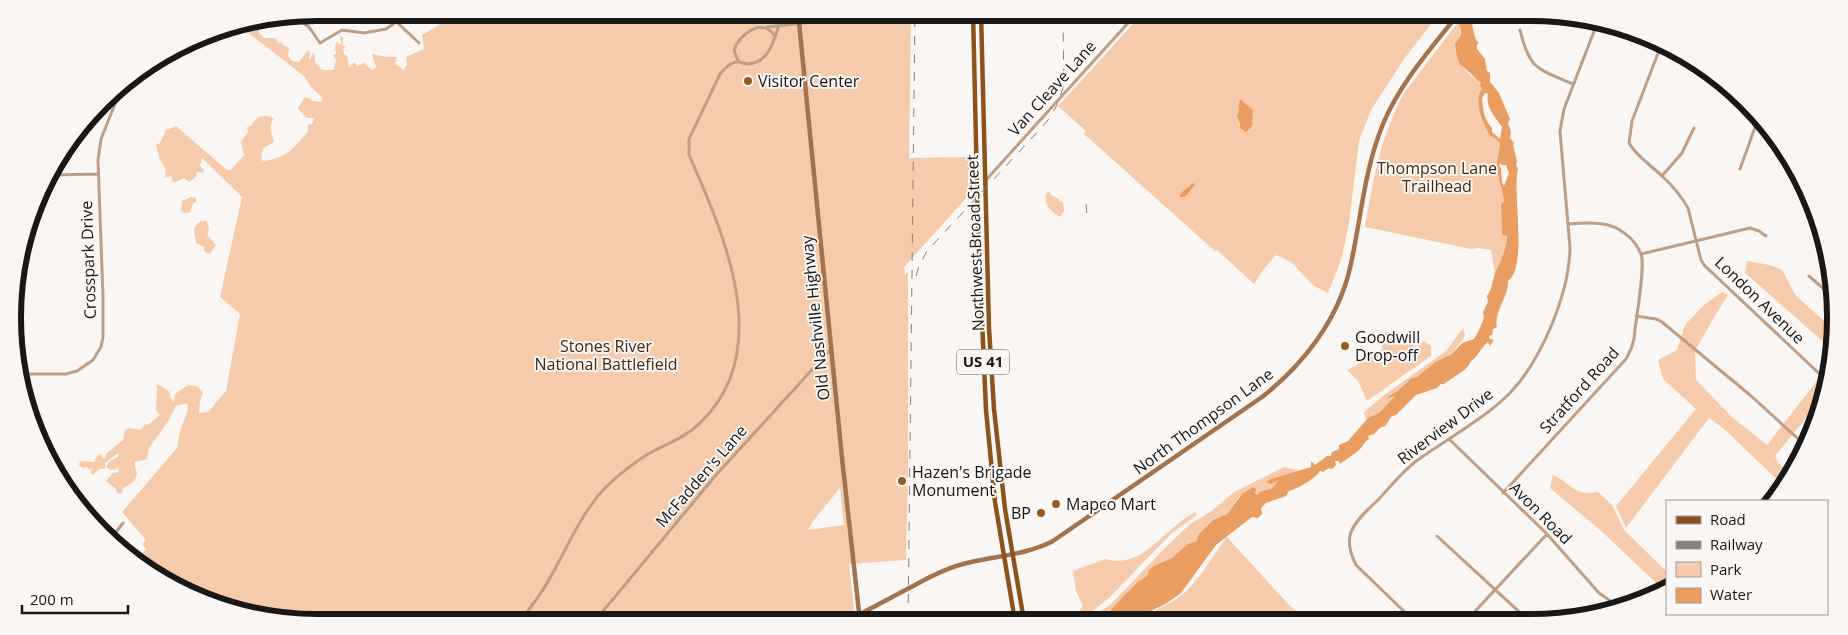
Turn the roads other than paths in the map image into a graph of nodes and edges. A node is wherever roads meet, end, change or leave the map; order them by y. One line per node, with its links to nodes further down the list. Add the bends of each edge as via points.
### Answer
1 (811, 21): 8 (street)
2 (973, 21): 18 (main road, Northwest Broad Street / US 41)
3 (981, 21): 19 (main road, Northwest Broad Street / US 41)
4 (1130, 21): 27 (street, Van Cleave Lane)
5 (1453, 21): 56 (main road, North Thompson Lane, via 1404,85 1383,122 1373,152 1350,270 1324,329 1300,362 1262,397 1060,537)
6 (302, 22): 7 (street, via 320,43 339,31 379,32)
7 (396, 22): 14 (street)
8 (799, 22): 9 (street); 40 (main road, Old Nashville Highway)
9 (779, 25): 10 (street); 13 (street)
10 (763, 27): 13 (street); 16 (street, via 753,30 738,42 734,50)
11 (1595, 28): 17 (street, Riverview Drive)
12 (1520, 30): 17 (street, via 1524,49 1532,64)
13 (775, 37): 16 (street, via 764,57 749,64)
14 (419, 43)
15 (1659, 51): 26 (street, London Avenue, via 1632,121 1629,143 1638,156)
16 (738, 61): 60 (street, via 726,67 718,77 688,144 689,156 722,236 735,285 738,341 732,373 724,393 691,431 636,462 602,491 578,525 541,593)
17 (1572, 84): 29 (street, Riverview Drive, via 1560,131)
18 (974, 100): 19 (main road); 28 (main road, Northwest Broad Street / US 41)
19 (984, 100): 27 (main road, Northwest Broad Street / US 41)
20 (115, 101): 24 (street, Crosspark Drive, via 101,139)
21 (1756, 125): 23 (street)
22 (1694, 128): 26 (street, via 1682,153)
23 (1740, 169)
24 (98, 174): 25 (street); 43 (street, Crosspark Drive, via 103,297 101,347 90,363 77,372)
25 (58, 175)
26 (1662, 176): 33 (street, London Avenue, via 1688,208)
27 (986, 181): 28 (main road); 32 (main road, Northwest Broad Street / US 41)
28 (977, 182): 31 (main road, Northwest Broad Street / US 41)
29 (1568, 224): 34 (street, via 1612,226 1632,240); 47 (street, Riverview Drive, via 1567,280 1541,348 1510,392)
30 (1766, 236): 33 (street, via 1750,228)
31 (979, 237): 32 (main road); 37 (main road, Northwest Broad Street / US 41)
32 (987, 237): 38 (main road, Northwest Broad Street / US 41)
33 (1696, 240): 34 (street); 44 (street, London Avenue, via 1705,266)
34 (1641, 254): 39 (street, Stratford Road, via 1643,269)
35 (1809, 276): 36 (street)
36 (1825, 290)
37 (981, 305): 38 (main road); 42 (main road, Northwest Broad Street / US 41)
38 (989, 305): 41 (main road, Northwest Broad Street / US 41)
39 (1636, 316): 48 (street, via 1656,319 1750,395); 51 (street, Stratford Road, via 1634,339 1626,359)
40 (831, 349): 61 (street, McFadden's Lane, via 716,475); 62 (main road, Old Nashville Highway)
41 (991, 353): 42 (main road); 45 (main road, Northwest Broad Street / US 41)
42 (982, 354): 46 (main road, Northwest Broad Street / US 41)
43 (27, 374)
44 (1821, 375)
45 (994, 409): 46 (main road); 49 (main road, Northwest Broad Street / US 41)
46 (986, 410): 50 (main road, Northwest Broad Street / US 41)
47 (1449, 439): 51 (street, Avon Road); 66 (street, Riverview Drive, via 1401,475 1351,532 1351,556 1356,565)
48 (1800, 440)
49 (998, 445): 50 (main road); 56 (main road, Northwest Broad Street / US 41)
50 (989, 446): 57 (main road, Northwest Broad Street / US 41)
51 (1503, 493): 54 (street, Avon Road)
52 (123, 523): 53 (street)
53 (115, 533)
54 (1546, 534): 58 (street); 59 (street, Avon Road, via 1599,593)
55 (1437, 536): 58 (street)
56 (1012, 554): 57 (main road, North Thompson Lane); 65 (main road, Northwest Broad Street / US 41)
57 (1004, 557): 63 (main road, North Thompson Lane, bridge, via 966,563 930,577); 64 (main road, Northwest Broad Street / US 41)
58 (1495, 590): 67 (street); 68 (street)
59 (1612, 603)
60 (524, 614)
61 (601, 614)
62 (859, 614)
63 (860, 614)
64 (1014, 614)
65 (1023, 614)
66 (1407, 614)
67 (1473, 614)
68 (1521, 614)

